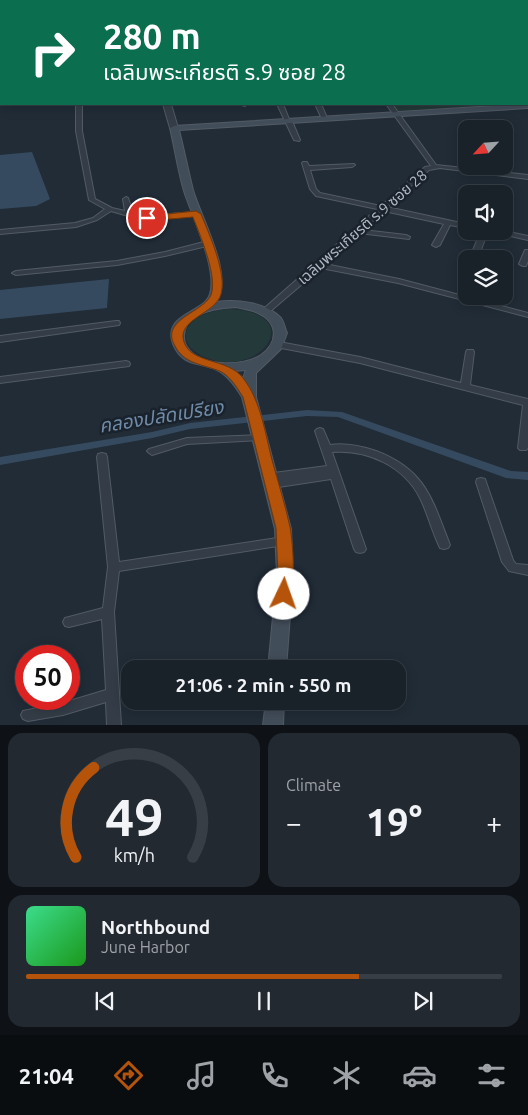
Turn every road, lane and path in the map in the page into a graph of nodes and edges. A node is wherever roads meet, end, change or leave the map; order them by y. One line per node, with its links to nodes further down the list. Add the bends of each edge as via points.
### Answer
1 (214, 0): 2 (street)
2 (219, 0)
3 (79, 105): 19 (street, via 79,131 92,200)
4 (167, 105): 12 (street)
5 (280, 105): 11 (street)
6 (318, 105): 10 (street)
7 (391, 105): 9 (street)
8 (528, 106): 9 (main road)
9 (397, 114): 10 (main road); 16 (street)
10 (324, 118): 11 (main road)
11 (288, 121): 12 (main road); 13 (street)
12 (174, 128): 22 (main road)
13 (297, 140)
14 (306, 165): 15 (street); 20 (street, via 318,195)
15 (352, 165)
16 (434, 166): 17 (street, เฉลิมพระเกียรติ ร.9 ซอย 28); 20 (street, เฉลิมพระเกียรติ ร.9 ซอย 28, via 423,170)
17 (528, 177)
18 (126, 199): 21 (street)
19 (110, 209): 21 (street); 27 (street, via 95,219 76,225)
20 (381, 210): 24 (street); 26 (street, เฉลิมพระเกียรติ ร.9 ซอย 28)
21 (128, 214): 22 (street, via 142,218)
22 (196, 214): 31 (main road)
23 (410, 220): 24 (street)
24 (446, 226): 25 (street); 32 (street)
25 (458, 226)
26 (357, 231): 29 (street); 35 (street, เฉลิมพระเกียรติ ร.9 ซอย 28)
27 (0, 232)
28 (513, 235): 30 (street)
29 (406, 237)
30 (528, 238)
31 (208, 243): 36 (street, via 117,263); 37 (main road)
32 (436, 245)
33 (528, 252): 34 (street)
34 (522, 264)
35 (318, 265): 40 (street, เฉลิมพระเกียรติ ร.9 ซอย 28); 41 (street, via 400,281)
36 (16, 273)
37 (217, 279): 38 (main road); 39 (main road, via 216,295)
38 (236, 304): 39 (main road); 40 (main road)
39 (206, 308): 48 (main road, via 184,321 178,339 190,357)
40 (264, 312): 44 (main road, via 280,327)
41 (528, 315)
42 (116, 323): 43 (street)
43 (0, 339)
44 (279, 345): 46 (main road); 50 (street, via 360,360)
45 (470, 352): 50 (street)
46 (263, 359): 48 (main road, via 246,365); 51 (main road, via 250,374)
47 (126, 364): 49 (street)
48 (221, 367): 51 (main road, via 238,380)
49 (0, 380)
50 (465, 387): 52 (street)
51 (249, 397): 54 (main road)
52 (528, 402): 55 (street)
53 (320, 431): 56 (street)
54 (259, 434): 57 (street, via 187,441); 60 (main road)
55 (523, 448)
56 (326, 449): 59 (street); 63 (street, via 347,446 397,463 422,490)
57 (152, 451)
58 (102, 457): 65 (street)
59 (333, 472): 60 (street); 64 (street)
60 (271, 481): 62 (main road)
61 (481, 482): 66 (street, via 508,562 513,568)
62 (284, 541): 65 (street); 69 (main road, via 285,575)
63 (444, 545)
64 (360, 549)
65 (114, 566): 67 (street)
66 (528, 570)
67 (108, 612): 68 (street); 70 (street)
68 (69, 622)
69 (278, 660)
70 (112, 694): 72 (street, via 63,709); 73 (street)
71 (274, 710): 74 (main road)
72 (28, 715)
73 (114, 725)
74 (273, 725)

